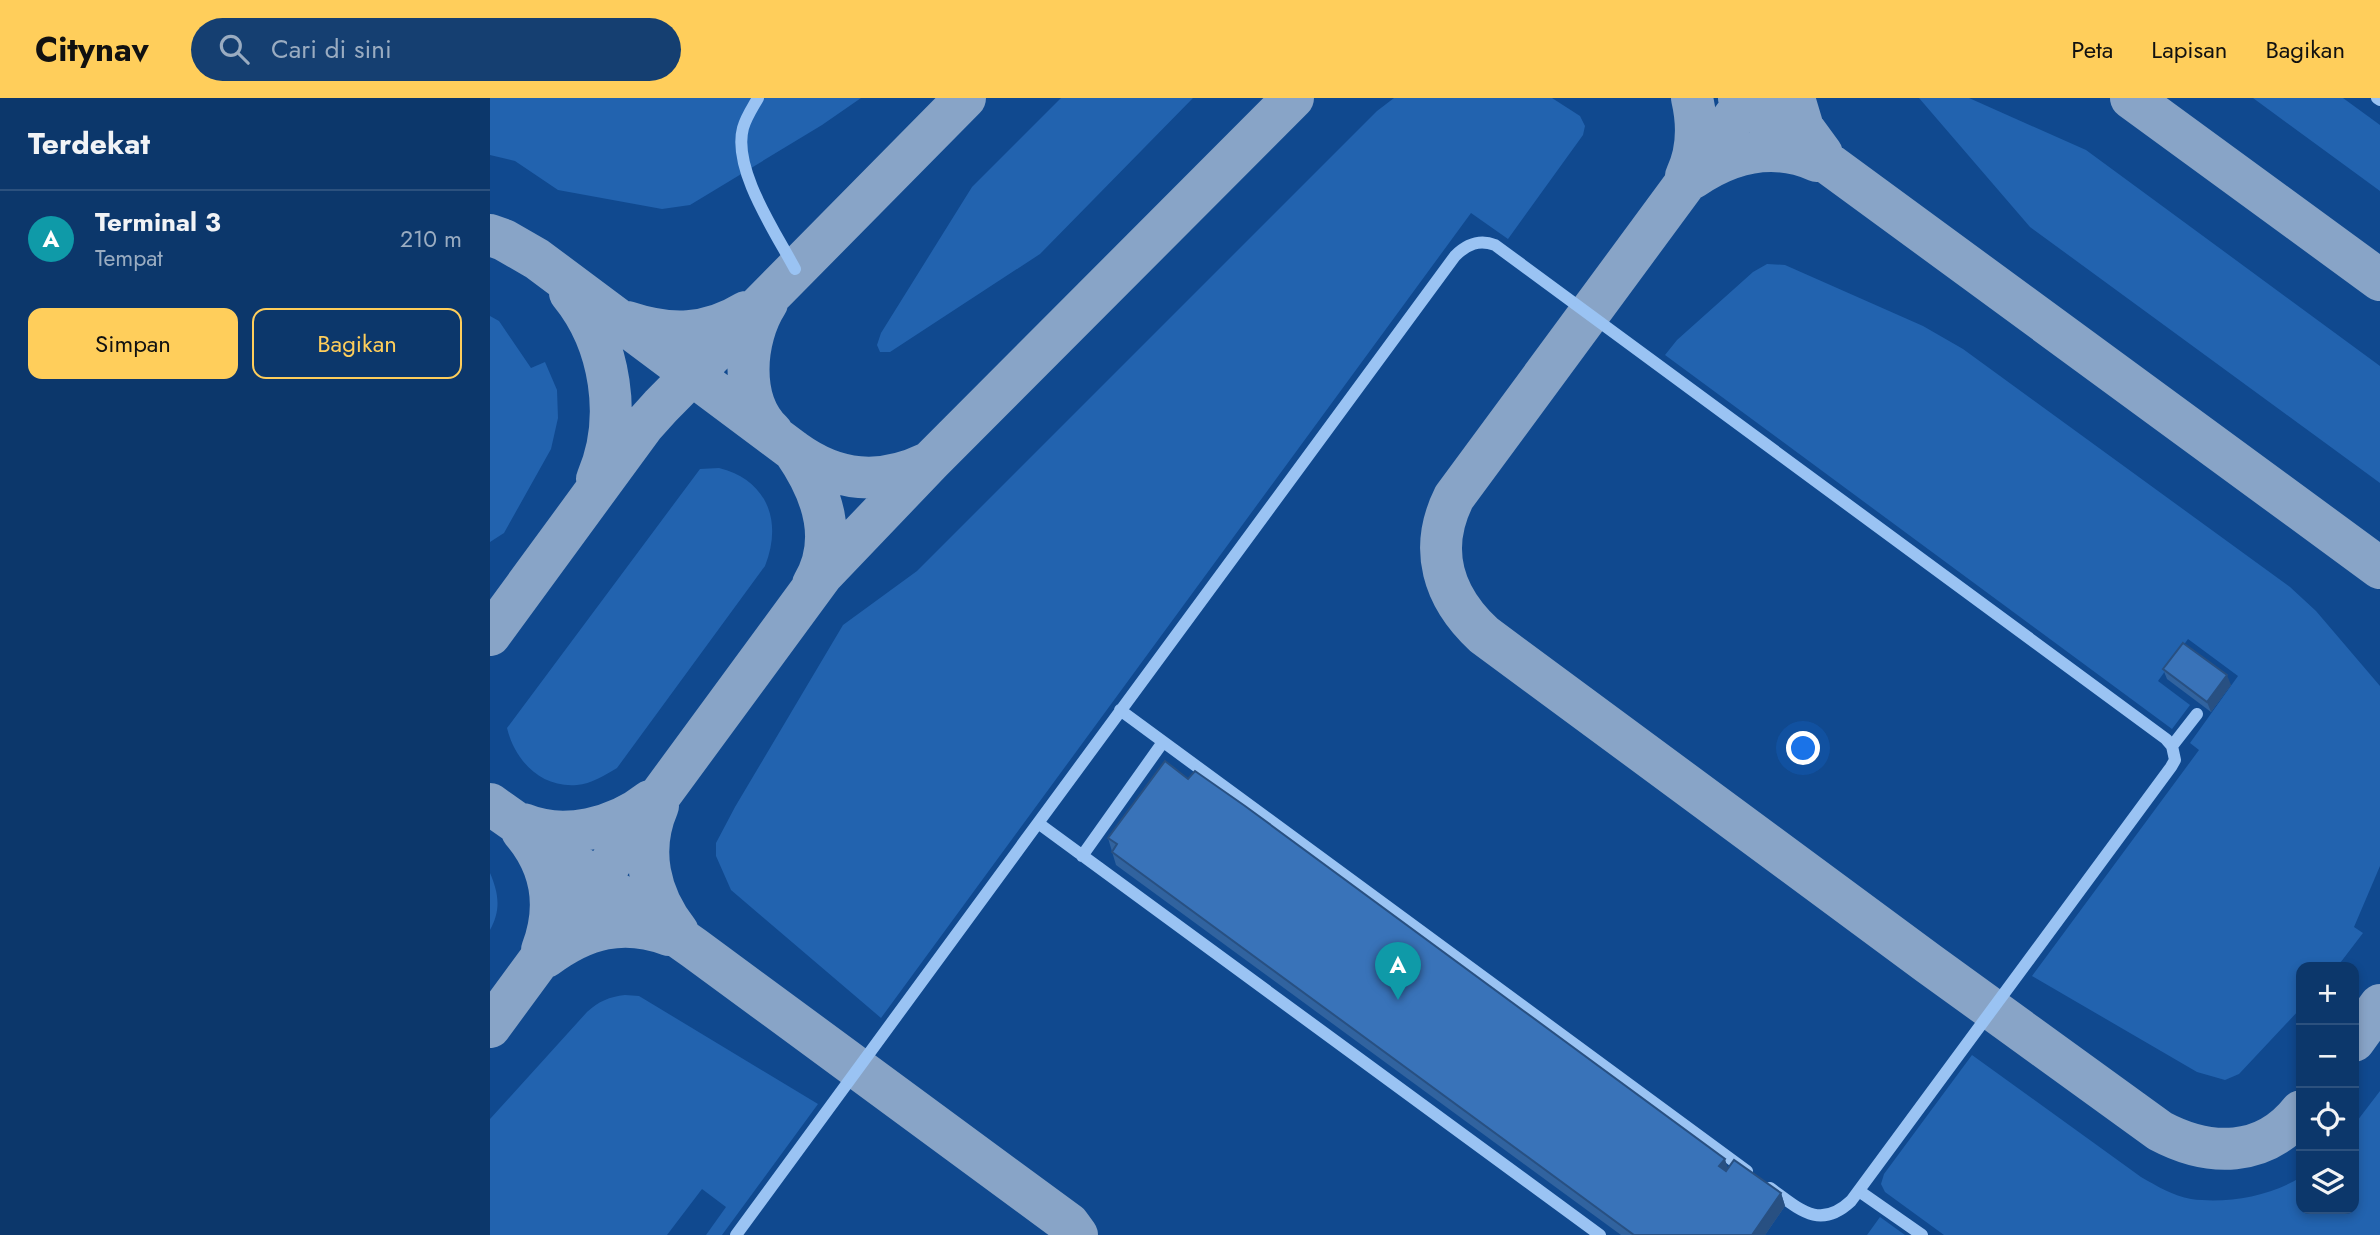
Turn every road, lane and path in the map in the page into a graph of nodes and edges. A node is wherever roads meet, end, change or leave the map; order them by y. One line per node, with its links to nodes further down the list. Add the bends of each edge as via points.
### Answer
1 (758, 98): 2 (lane, via 741,142 749,182)
2 (795, 269)
3 (1120, 710): 5 (lane); 6 (lane, via 1455,256 1464,247 1486,242); 7 (lane)
4 (2197, 714): 6 (lane)
5 (1164, 742): 8 (lane); 9 (lane, via 1799,1209 1831,1215)
6 (2172, 746): 9 (lane, via 2175,760 2171,767)
7 (1038, 823): 8 (lane); 10 (lane)
8 (1082, 856): 11 (lane)
9 (1859, 1191): 12 (lane)
10 (736, 1235)
11 (1600, 1235)
12 (1922, 1235)

